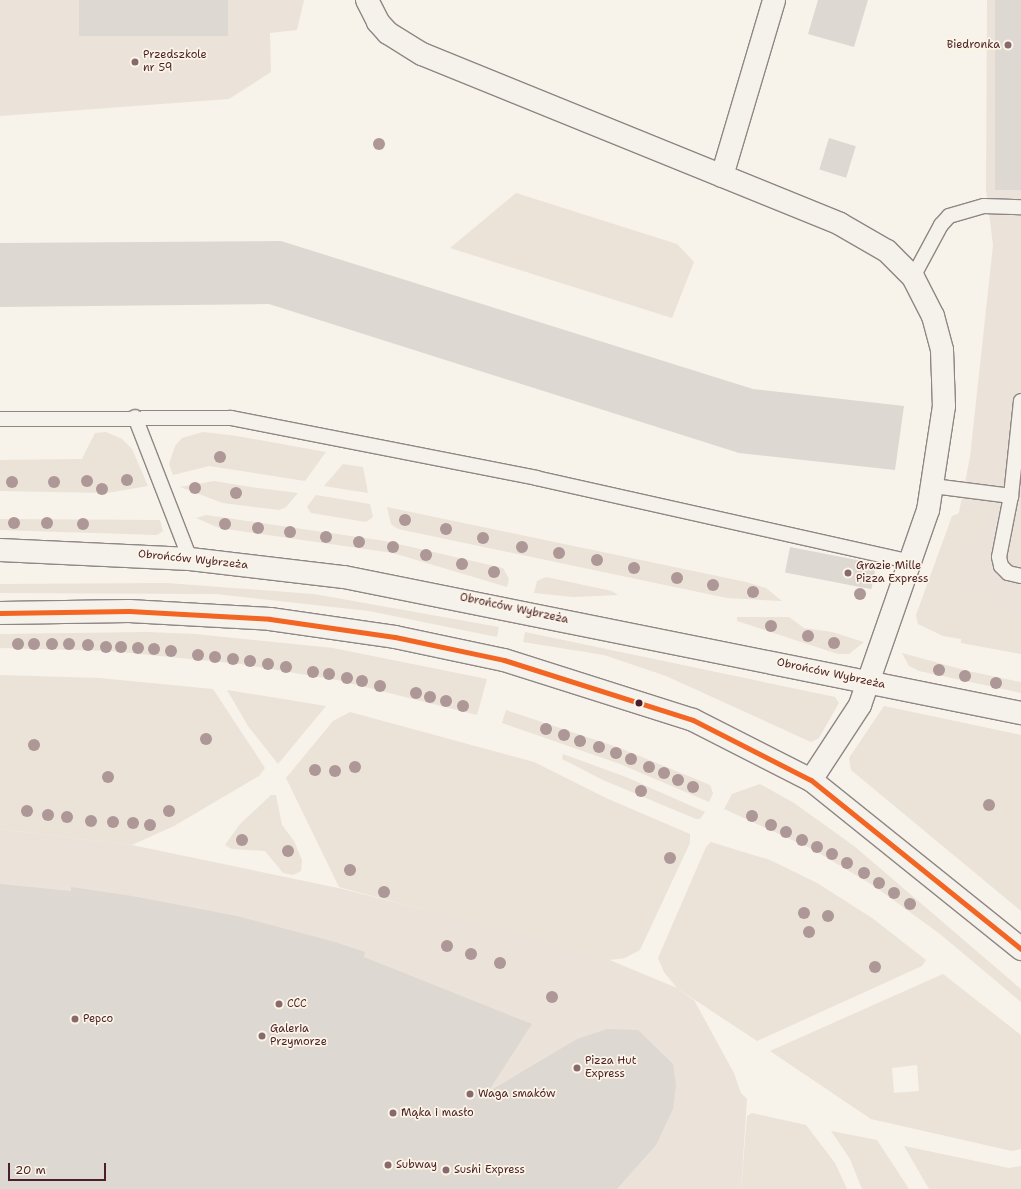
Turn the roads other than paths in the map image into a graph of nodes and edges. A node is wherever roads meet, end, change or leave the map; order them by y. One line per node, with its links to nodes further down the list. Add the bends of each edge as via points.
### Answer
1 (367, 0): 3 (main road, via 378,22 388,33 422,54)
2 (774, 0): 3 (main road)
3 (722, 176): 5 (main road, via 840,224 886,251)
4 (1021, 207): 5 (lane, via 984,206 950,216 941,225)
5 (913, 277): 9 (main road, via 932,316 942,350 944,406)
6 (1021, 401): 10 (lane)
7 (135, 417): 8 (lane); 12 (lane); 13 (lane, via 214,416 268,424 536,478)
8 (0, 419)
9 (933, 486): 10 (lane); 13 (main road)
10 (1011, 496): 14 (lane, via 999,557 1001,566 1008,573)
11 (0, 550): 12 (main road, Obrońców Wybrzeża)
12 (190, 559): 16 (main road, Obrońców Wybrzeża, via 344,577 454,597)
13 (912, 562): 16 (main road)
14 (1021, 576)
15 (0, 613): 18 (main road, via 128,611 262,618 403,638 504,660 693,720)
16 (868, 682): 17 (main road, Obrońców Wybrzeża); 18 (main road, via 860,705)
17 (1021, 713)
18 (811, 780): 19 (main road)
19 (1021, 949)

